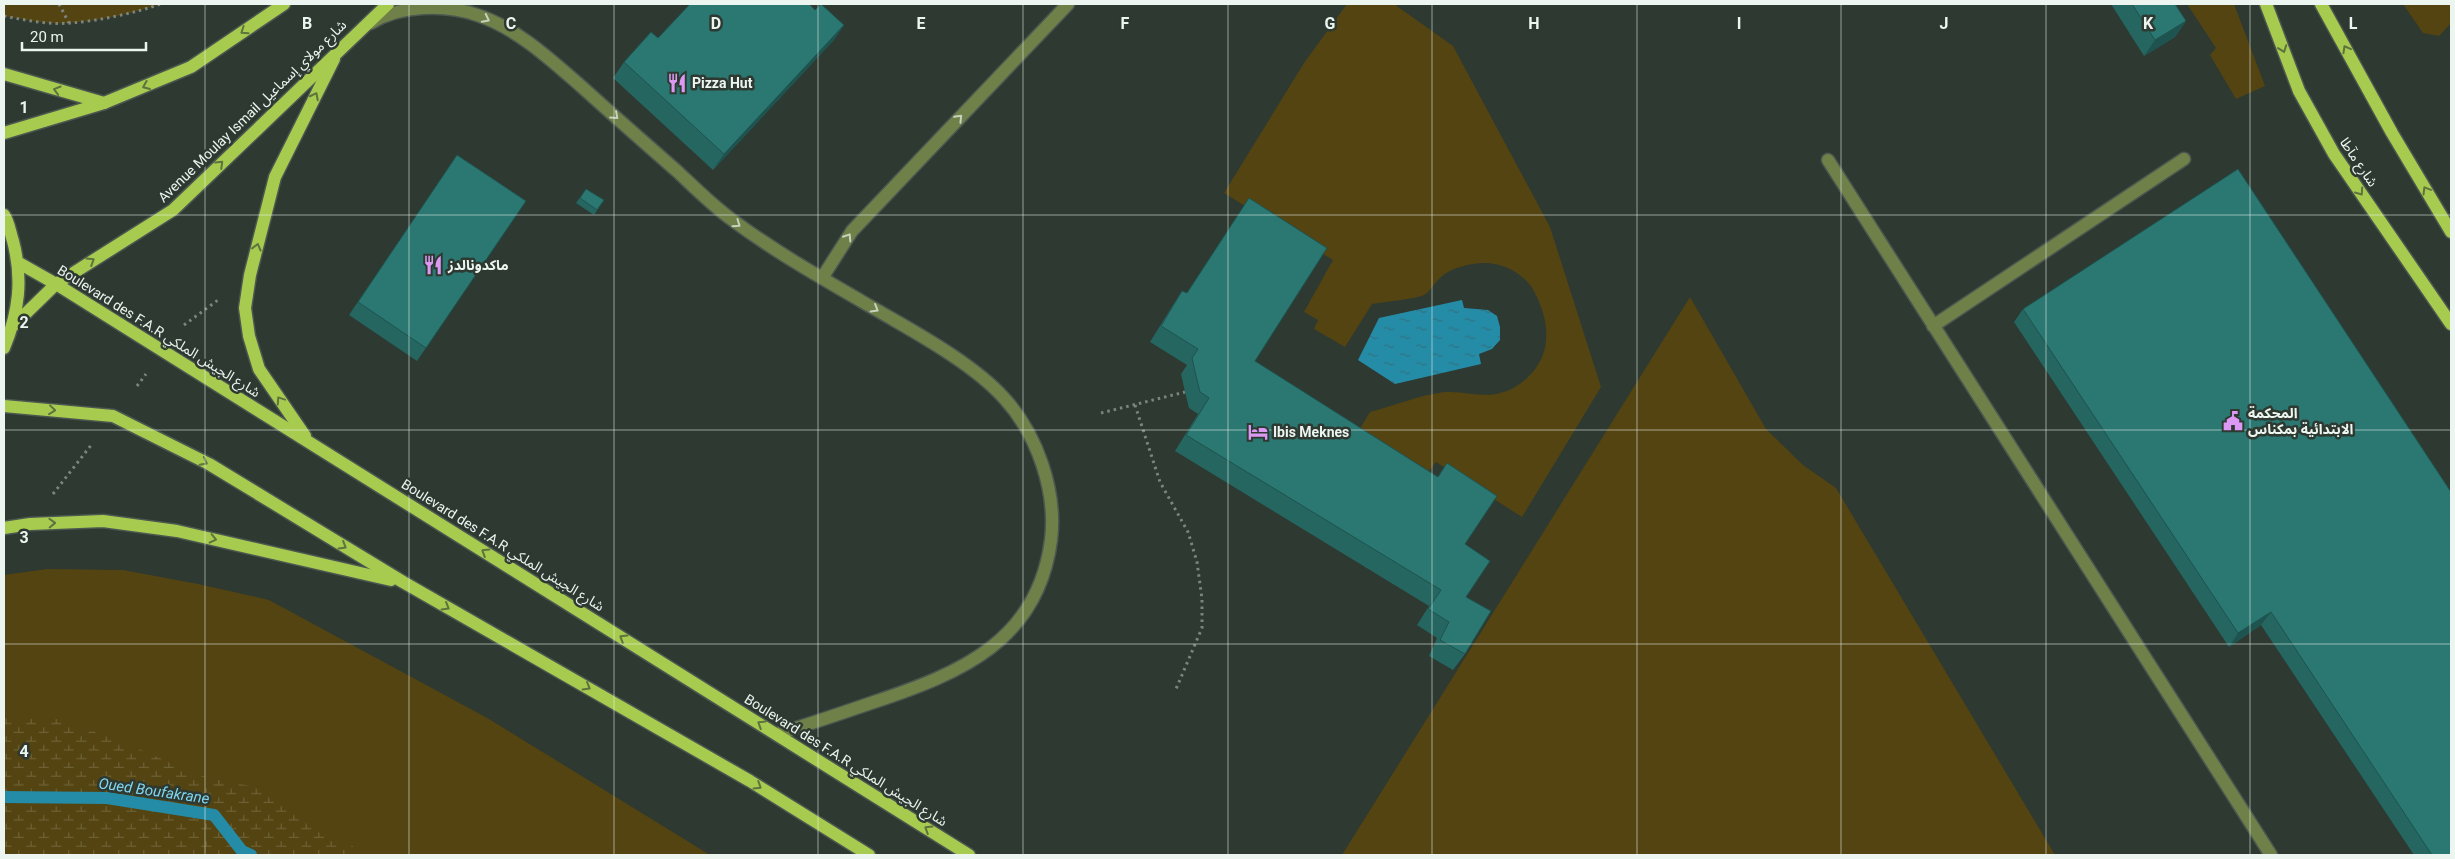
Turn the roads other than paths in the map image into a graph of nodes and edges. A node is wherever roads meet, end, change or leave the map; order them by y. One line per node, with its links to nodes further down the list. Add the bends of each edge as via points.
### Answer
1 (284, 4): 9 (main road, one-way to 9, via 191,67)
2 (388, 4): 6 (main road, Avenue Moulay Ismail شارع مولاي إسماعيل)
3 (1068, 4): 16 (lane, one-way to 3, via 852,231)
4 (2266, 4): 18 (main road, شارع مآطا, one-way to 18, via 2299,91 2334,154)
5 (2321, 4): 14 (main road, one-way to 5)
6 (356, 33): 7 (main road, Avenue Moulay Ismail شارع مولاي إسماعيل); 16 (lane, one-way to 16, via 385,15 444,9 478,15 519,35 728,217 780,254)
7 (339, 49): 17 (main road, Avenue Moulay Ismail شارع مولاي إسماعيل, one-way to 7, via 172,210); 23 (main road, one-way to 7, via 259,368 248,336 245,308 275,177)
8 (4, 74): 9 (main road, one-way to 8)
9 (104, 103): 10 (main road)
10 (4, 133)
11 (2184, 159): 20 (lane)
12 (1828, 160): 20 (lane)
13 (4, 215): 15 (main road)
14 (2451, 232)
15 (19, 263): 17 (main road, Boulevard des F.A.R شارع الجيش الملكي); 19 (main road)
16 (822, 278): 26 (lane, one-way to 26, via 929,340 1004,397 1036,445 1052,508 1052,537 1036,596 1020,621 1000,642 928,684)
17 (56, 284): 19 (main road, Avenue Moulay Ismail شارع مولاي إسماعيل); 23 (main road, Boulevard des F.A.R شارع الجيش الملكي)
18 (2451, 324)
19 (14, 325): 21 (main road)
20 (1933, 326): 29 (lane)
21 (4, 348)
22 (4, 406): 25 (main road, one-way to 25, via 113,416 209,464)
23 (307, 440): 26 (main road, Boulevard des F.A.R شارع الجيش الملكي, one-way to 23)
24 (4, 528): 25 (main road, one-way to 25, via 103,521 177,531)
25 (403, 582): 27 (main road, one-way to 27, via 750,781)
26 (777, 734): 28 (main road, Boulevard des F.A.R شارع الجيش الملكي, one-way to 26)
27 (869, 855)
28 (969, 855)
29 (2271, 855)

